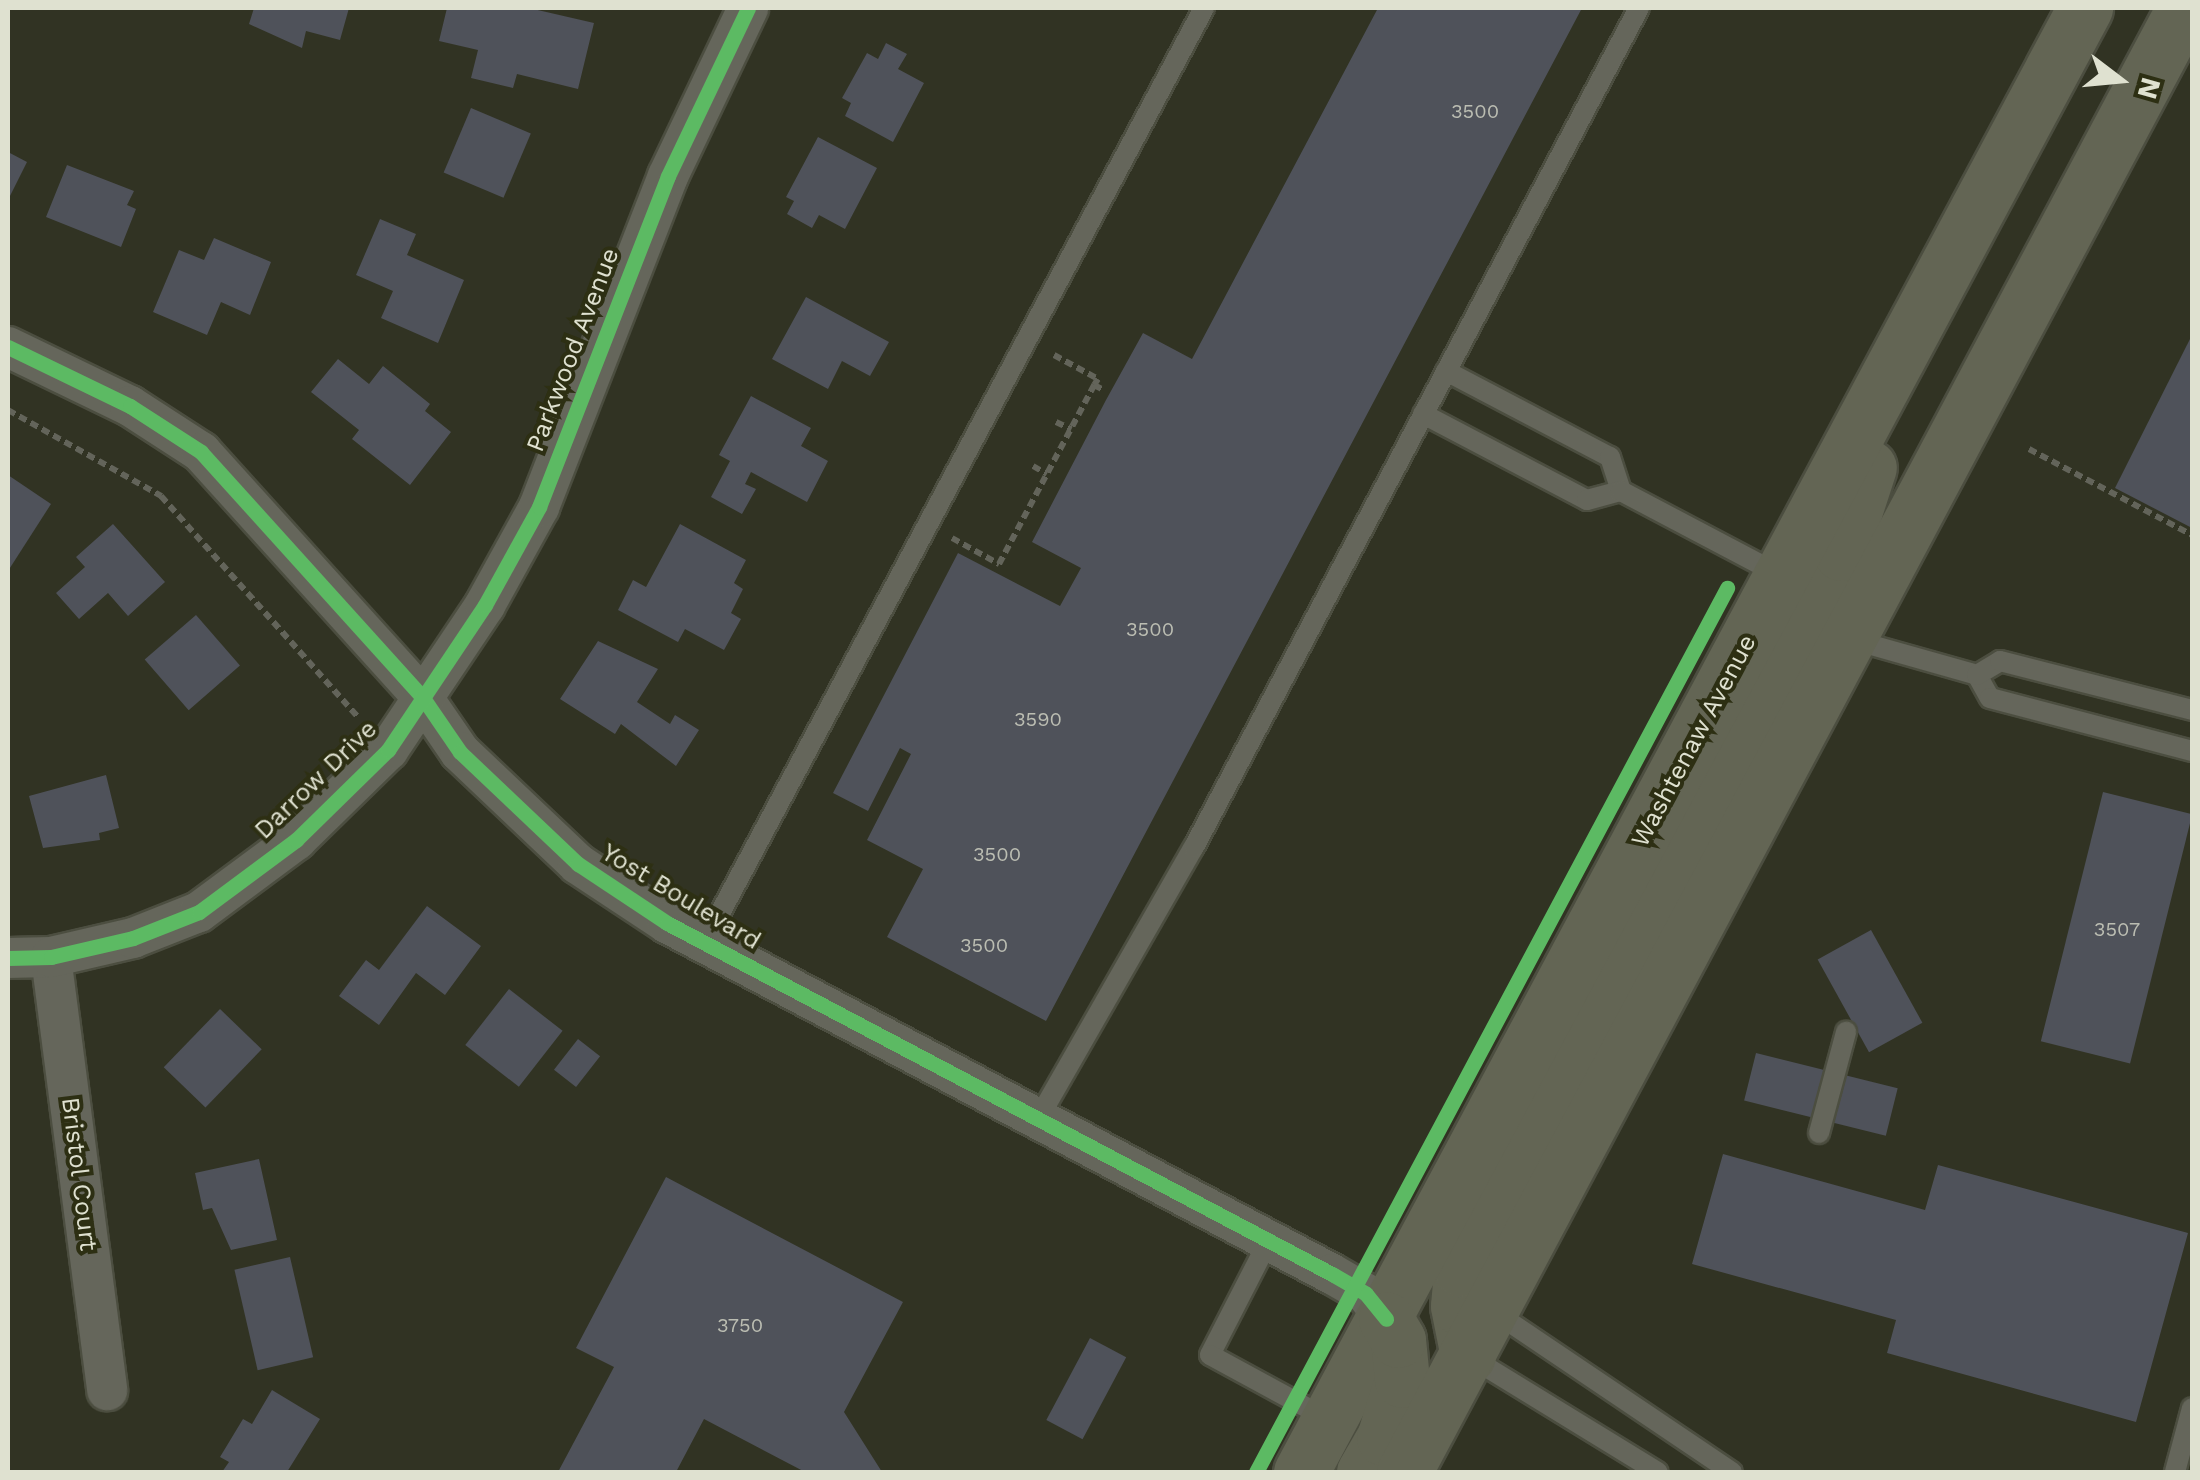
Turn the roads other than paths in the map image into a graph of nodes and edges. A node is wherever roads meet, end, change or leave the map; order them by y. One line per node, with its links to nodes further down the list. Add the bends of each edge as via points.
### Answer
1 (748, 8): 14 (street, Parkwood Avenue, via 668,176 539,507)
2 (1204, 8): 17 (lane)
3 (1639, 8): 8 (lane)
4 (2085, 8): 6 (main road, Washtenaw Avenue)
5 (2174, 17): 12 (main road)
6 (1911, 336): 11 (main road, Washtenaw Avenue); 25 (main road, via 1841,553 1462,1269 1458,1306)
7 (8, 348): 14 (street, Yost Boulevard, via 130,406 201,452)
8 (1446, 371): 9 (lane); 10 (lane, via 1610,457)
9 (1423, 414): 10 (lane, via 1587,500); 21 (lane, via 1194,847)
10 (1621, 492): 11 (lane)
11 (1782, 576): 24 (main road, Washtenaw Avenue)
12 (1850, 640): 13 (lane); 25 (main road)
13 (1977, 675): 15 (lane, via 2000,661); 16 (lane, via 1990,698)
14 (423, 698): 17 (street, Yost Boulevard, via 460,752 530,824 578,864); 18 (street, Darrow Drive, via 388,750 296,840 198,912 132,938)
15 (2192, 710)
16 (2192, 750)
17 (704, 943): 21 (street, Yost Boulevard)
18 (51, 957): 19 (street, Darrow Drive); 26 (street, Bristol Court)
19 (8, 958)
20 (1846, 1032): 22 (lane)
21 (1038, 1119): 23 (street, Yost Boulevard)
22 (1819, 1133)
23 (1268, 1240): 24 (street, Yost Boulevard, via 1366,1294); 28 (lane, via 1210,1355)
24 (1386, 1320): 28 (main road, Washtenaw Avenue); 30 (main road, via 1398,1340 1402,1380 1384,1438)
25 (1481, 1334): 31 (main road); 32 (lane); 33 (lane)
26 (107, 1390)
27 (2192, 1408): 34 (lane)
28 (1330, 1421): 29 (main road, Washtenaw Avenue)
29 (1301, 1472)
30 (1364, 1472)
31 (1404, 1472)
32 (1658, 1472)
33 (1732, 1472)
34 (2175, 1472)

